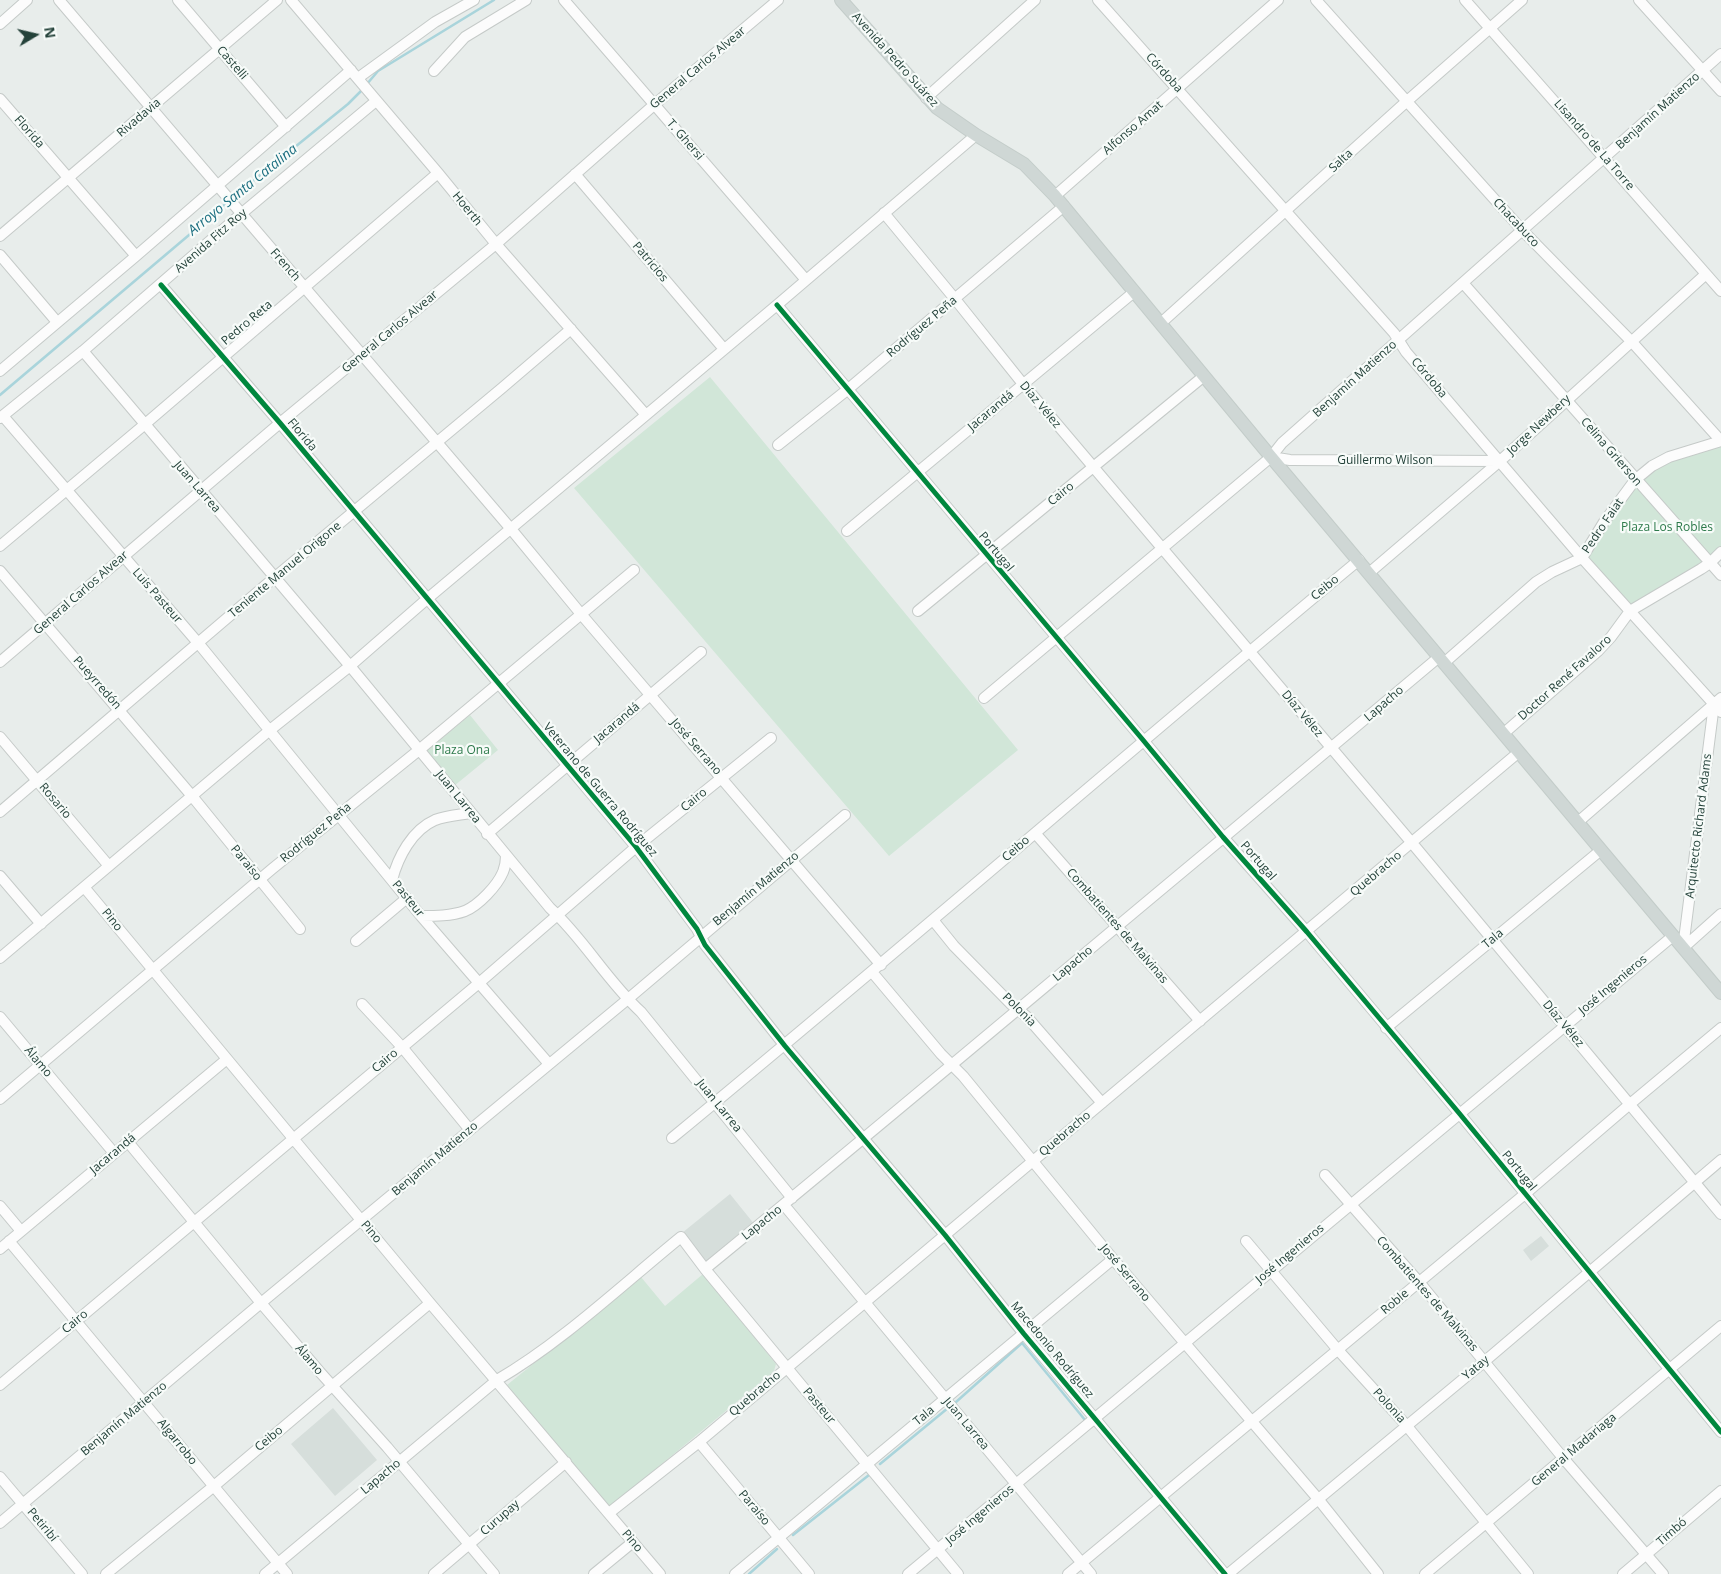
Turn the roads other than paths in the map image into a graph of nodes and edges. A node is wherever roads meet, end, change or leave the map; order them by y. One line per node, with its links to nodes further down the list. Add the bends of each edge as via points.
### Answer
1 (27, 0): 18 (street)
2 (59, 0): 32 (street, French)
3 (178, 0): 20 (street, Castelli)
4 (277, 0): 20 (street, Rivadavia)
5 (291, 0): 24 (street, Hoerth)
6 (474, 0): 24 (street, via 435,22)
7 (526, 0): 22 (street, via 465,38)
8 (564, 0): 31 (street, T. Ghersi)
9 (778, 0): 31 (street, General Carlos Alvear)
10 (841, 0): 28 (main road, Avenida Pedro Suárez)
11 (1035, 0): 28 (street)
12 (1098, 0): 25 (street, Córdoba)
13 (1278, 0): 25 (street, Alfonso Amat)
14 (1316, 0): 30 (street, Chacabuco)
15 (1465, 0): 19 (street, Lisandro de La Torre)
16 (1522, 0): 19 (street, Salta)
17 (1639, 0): 23 (street)
18 (0, 24)
19 (1490, 28): 30 (street, Salta); 35 (street, Lisandro de La Torre)
20 (219, 48): 32 (street, Rivadavia); 33 (street, Castelli)
21 (1721, 54): 23 (street, Benjamín Matienzo)
22 (434, 71)
23 (1703, 71): 26 (street); 35 (street, Benjamín Matienzo)
24 (356, 76): 27 (street, Hoerth); 33 (street)
25 (1178, 88): 40 (street, Alfonso Amat); 42 (street, Córdoba)
26 (1721, 91)
27 (373, 97): 36 (street, Hoerth); 44 (street, Avenida Fitz Roy)
28 (926, 98): 34 (main road, Avenida Pedro Suárez)
29 (0, 99): 38 (street, Florida)
30 (1406, 102): 42 (street, Salta); 45 (street, Chacabuco)
31 (655, 104): 37 (street, General Carlos Alvear); 51 (street, T. Ghersi)
32 (151, 108): 38 (street, Rivadavia); 39 (street, French)
33 (286, 127): 39 (street)
34 (976, 135): 40 (main road, Avenida Pedro Suárez, via 1024,164); 43 (street)
35 (1605, 158): 45 (street, Benjamín Matienzo); 50 (street, Lisandro de La Torre)
36 (438, 173): 47 (street, Hoerth); 54 (street, Pedro Reta)
37 (575, 174): 47 (street, General Carlos Alvear); 64 (street, Patricios)
38 (68, 178): 46 (street, Rivadavia); 49 (street, Florida)
39 (217, 185): 44 (street, French); 49 (street)
40 (1055, 196): 41 (main road, Avenida Pedro Suárez)
41 (1064, 206): 56 (main road, Avenida Pedro Suárez); 57 (street, Rodríguez Peña)
42 (1287, 210): 60 (street, Salta); 62 (street, Córdoba)
43 (884, 213): 51 (street); 57 (street, Díaz Vélez)
44 (241, 214): 53 (street, Avenida Fitz Roy); 54 (street, French)
45 (1522, 230): 52 (street, Benjamín Matienzo); 63 (street, Chacabuco)
46 (0, 236)
47 (496, 244): 61 (street, Hoerth); 66 (street, General Carlos Alvear)
48 (0, 255): 59 (street)
49 (136, 256): 59 (street)
50 (1706, 274): 55 (street, Lisandro de La Torre); 63 (street, Jorge Newbery)
51 (806, 280): 58 (street)
52 (1463, 283): 62 (street, Benjamín Matienzo); 72 (street, Celina Grierson)
53 (161, 285): 65 (street, Avenida Fitz Roy); 67 (street, Florida)
54 (305, 288): 66 (street, French); 67 (street, Pedro Reta)
55 (1721, 291)
56 (1134, 292): 60 (main road, Avenida Pedro Suárez); 70 (street, Jacarandá)
57 (955, 299): 70 (street, Díaz Vélez); 71 (street, Rodríguez Peña)
58 (777, 305): 64 (street); 71 (street, Portugal)
59 (57, 322): 68 (street)
60 (1161, 323): 69 (main road, Avenida Pedro Suárez)
61 (571, 328): 73 (street, Hoerth); 78 (street, Teniente Manuel Origone)
62 (1399, 340): 80 (street, Benjamín Matienzo, via 1282,443); 81 (street, Córdoba)
63 (1632, 342): 72 (street, Jorge Newbery); 77 (street, Chacabuco)
64 (724, 349): 73 (street)
65 (83, 351): 74 (street, Avenida Fitz Roy); 76 (street, Juan Larrea)
66 (363, 355): 75 (street, General Carlos Alvear); 78 (street, French)
67 (222, 358): 75 (street, Florida); 76 (street, Pedro Reta)
68 (0, 371)
69 (1204, 376): 80 (main road, Avenida Pedro Suárez); 82 (street, Cairo)
70 (1023, 384): 82 (street, Díaz Vélez); 83 (street, Jacarandá)
71 (847, 390): 79 (street, Rodríguez Peña); 83 (street, Portugal)
72 (1566, 400): 81 (street, Jorge Newbery); 84 (street, Celina Grierson)
73 (646, 415): 88 (street)
74 (1, 417): 86 (street, Luis Pasteur)
75 (280, 423): 85 (street, General Carlos Alvear); 87 (street, Florida)
76 (144, 425): 85 (street, Juan Larrea); 86 (street, Pedro Reta)
77 (1721, 441): 84 (street, Pedro Faiat, via 1669,457)
78 (437, 442): 87 (street, Teniente Manuel Origone); 88 (street, French)
79 (778, 445)
80 (1271, 457): 81 (street, Guillermo Wilson, via 1290,460); 91 (street, Benjamín Matienzo); 96 (main road, Avenida Pedro Suárez)
81 (1500, 461): 95 (street, Córdoba); 100 (street, Jorge Newbery)
82 (1093, 468): 91 (street, Díaz Vélez); 93 (street, Cairo)
83 (917, 473): 89 (street, Jacarandá); 93 (street, Portugal)
84 (1636, 480): 95 (street, Pedro Faiat); 97 (street, Celina Grierson)
85 (201, 490): 94 (street, General Carlos Alvear); 102 (street, Juan Larrea)
86 (66, 491): 90 (street, Pedro Reta); 94 (street, Luis Pasteur)
87 (354, 512): 102 (street, Teniente Manuel Origone); 103 (street, Florida)
88 (511, 529): 103 (street); 106 (street, José Serrano)
89 (847, 531)
90 (0, 546)
91 (1162, 548): 108 (street, Benjamín Matienzo); 110 (street, Díaz Vélez)
92 (1721, 552): 97 (street, Doctor René Favaloro)
93 (986, 555): 104 (street, Cairo); 108 (street, Portugal)
94 (123, 556): 107 (street, General Carlos Alvear); 109 (street, Luis Pasteur)
95 (1582, 558): 105 (street, Córdoba); 112 (street, Pedro Faiat, via 1536,582)
96 (1358, 560): 100 (main road, Avenida Pedro Suárez); 110 (street, Ceibo)
97 (1710, 563): 101 (street, Celina Grierson); 105 (street, Doctor René Favaloro)
98 (634, 570): 106 (street, Rodríguez Peña)
99 (0, 571): 107 (street, Pueyrredón)
100 (1369, 573): 112 (main road, Avenida Pedro Suárez)
101 (1721, 575)
102 (274, 578): 109 (street, Teniente Manuel Origone); 114 (street, Juan Larrea)
103 (427, 599): 114 (street); 115 (street, Veterano de Guerra Rodríguez)
104 (918, 611)
105 (1630, 611): 118 (street, Córdoba); 121 (street, Doctor René Favaloro, via 1598,651)
106 (581, 614): 115 (street, Rodríguez Peña); 116 (street, José Serrano)
107 (46, 624): 113 (street, General Carlos Alvear); 119 (street, Pueyrredón)
108 (1056, 637): 117 (street, Benjamín Matienzo); 124 (street, Portugal)
109 (199, 644): 119 (street, Teniente Manuel Origone); 120 (street, Luis Pasteur)
110 (1249, 651): 124 (street, Ceibo); 125 (street, Díaz Vélez)
111 (701, 652): 116 (street, Jacarandá)
112 (1442, 660): 121 (main road, Avenida Pedro Suárez); 125 (street, Lapacho)
113 (0, 662)
114 (350, 666): 120 (street); 126 (street, Juan Larrea)
115 (498, 683): 126 (street, Rodríguez Peña); 128 (street, Veterano de Guerra Rodríguez)
116 (650, 695): 128 (street, Jacarandá); 129 (street, José Serrano)
117 (984, 698)
118 (1719, 705): 136 (street); 163 (street, Arquitecto Richard Adams)
119 (120, 710): 130 (street, Teniente Manuel Origone); 131 (street, Pueyrredón)
120 (270, 730): 131 (street); 135 (street, Pasteur)
121 (1503, 734): 127 (main road, Avenida Pedro Suárez)
122 (0, 737): 130 (street, Rosario)
123 (770, 738): 129 (street, Cairo)
124 (1143, 740): 137 (street, Ceibo); 139 (street, Portugal)
125 (1331, 749): 139 (street, Lapacho); 140 (street, Díaz Vélez)
126 (419, 750): 133 (street, Juan Larrea); 135 (street, Rodríguez Peña)
127 (1519, 752): 136 (main road, Avenida Pedro Suárez); 140 (street, Quebracho)
128 (567, 766): 138 (street, Jacarandá); 141 (street, Veterano de Guerra Rodríguez)
129 (722, 777): 141 (street, Cairo); 144 (street, José Serrano)
130 (37, 781): 132 (street, Teniente Manuel Origone); 145 (street, Rosario)
131 (192, 796): 145 (street); 147 (street, Paraíso)
132 (0, 812)
133 (470, 812): 138 (street, Juan Larrea); 148 (street, via 434,821 421,830 403,851)
134 (845, 815): 144 (street, Benjamín Matienzo)
135 (338, 816): 147 (street, Rodríguez Peña); 148 (street, Pasteur)
136 (1578, 822): 142 (main road, Avenida Pedro Suárez)
137 (1035, 833): 154 (street, Ceibo); 156 (street, Combatientes de Malvinas)
138 (487, 834): 143 (street, Juan Larrea)
139 (1224, 837): 156 (street, Lapacho); 158 (street, Portugal)
140 (1412, 843): 158 (street, Quebracho); 161 (street, Díaz Vélez)
141 (636, 847): 151 (street, Cairo); 160 (street, Veterano de Guerra Rodríguez)
142 (1601, 850): 159 (main road, Avenida Pedro Suárez); 161 (street, Tala)
143 (506, 856): 151 (street, Juan Larrea); 153 (street, via 504,871 489,892 466,910)
144 (791, 860): 160 (street, Benjamín Matienzo); 165 (street, José Serrano)
145 (109, 866): 149 (street)
146 (0, 876): 155 (street)
147 (259, 880): 157 (street, Paraíso); 166 (street, Rodríguez Peña)
148 (392, 880): 150 (street, Pasteur)
149 (84, 887): 155 (street); 166 (street, Pino)
150 (407, 898): 153 (street, Pasteur); 162 (street)
151 (557, 914): 168 (street, Cairo); 170 (street, Juan Larrea)
152 (1721, 914): 163 (street)
153 (421, 916): 168 (street, Pasteur)
154 (934, 920): 165 (street, Ceibo); 172 (street, Polonia, via 954,946)
155 (40, 924): 164 (street)
156 (1118, 926): 172 (street, Lapacho); 174 (street, Combatientes de Malvinas)
157 (300, 929)
158 (1307, 932): 174 (street, Quebracho); 176 (street, Portugal)
159 (1673, 936): 163 (main road, Avenida Pedro Suárez); 175 (street, José Ingenieros)
160 (700, 937): 170 (street, Benjamín Matienzo); 178 (street, Veterano de Guerra Rodríguez)
161 (1492, 939): 175 (street, Díaz Vélez); 176 (street, Tala)
162 (356, 941)
163 (1683, 948): 169 (main road, Avenida Pedro Suárez)
164 (0, 958)
165 (881, 964): 167 (street, Ceibo)
166 (152, 970): 180 (street, Pino); 182 (street, Rodríguez Peña)
167 (872, 972): 178 (street, Ceibo); 183 (street, José Serrano)
168 (479, 983): 179 (street, Cairo); 181 (street, Pasteur)
169 (1721, 993)
170 (628, 999): 181 (street, Benjamín Matienzo); 185 (street, Juan Larrea)
171 (362, 1004): 179 (street)
172 (1019, 1009): 183 (street, Lapacho); 186 (street, Polonia)
173 (0, 1017): 182 (street, Álamo)
174 (1200, 1020): 186 (street, Quebracho)
175 (1565, 1025): 187 (street, Díaz Vélez); 188 (street, José Ingenieros)
176 (1386, 1028): 188 (street, Portugal)
177 (1721, 1028): 187 (street, Roble)
178 (785, 1046): 185 (street, Ceibo); 192 (street, Veterano de Guerra Rodríguez)
179 (402, 1047): 189 (street); 190 (street, Cairo)
180 (227, 1059): 190 (street, Pino); 193 (street, Jacarandá)
181 (550, 1064): 189 (street, Benjamín Matienzo)
182 (40, 1065): 184 (street, Rodríguez Peña); 194 (street, Álamo)
183 (952, 1065): 192 (street, Lapacho); 196 (street, José Serrano)
184 (0, 1099)
185 (716, 1102): 191 (street, Ceibo); 200 (street, Juan Larrea)
186 (1102, 1103): 196 (street, Quebracho)
187 (1630, 1104): 198 (street, Díaz Vélez); 199 (street, Roble)
188 (1459, 1113): 199 (street, Portugal); 201 (street, José Ingenieros)
189 (470, 1130): 204 (street, Benjamín Matienzo)
190 (293, 1138): 204 (street, Pino); 205 (street, Cairo)
191 (672, 1138)
192 (864, 1138): 200 (street, Lapacho); 207 (street, Macedonio Rodríguez)
193 (128, 1142): 194 (street, Jacarandá); 205 (street, Álamo)
194 (114, 1153): 206 (street, Jacarandá)
195 (1721, 1160): 198 (street, Yatay)
196 (1032, 1161): 207 (street, Quebracho); 212 (street, José Serrano)
197 (1325, 1175): 201 (street, Combatientes de Malvinas)
198 (1694, 1182): 203 (street, Díaz Vélez); 215 (street, Yatay)
199 (1525, 1194): 215 (street, Portugal); 216 (street, Roble)
200 (788, 1201): 213 (street, Lapacho); 217 (street, Juan Larrea)
201 (1350, 1205): 214 (street, José Ingenieros); 216 (street, Combatientes de Malvinas)
202 (0, 1206): 206 (street)
203 (1721, 1214)
204 (362, 1220): 218 (street, Benjamín Matienzo); 219 (street, Pino)
205 (194, 1222): 218 (street, Álamo); 220 (street, Cairo)
206 (20, 1231): 209 (street, Jacarandá)
207 (946, 1235): 217 (street, Quebracho); 222 (street, Macedonio Rodríguez)
208 (681, 1237): 213 (street, Pasteur); 228 (street, Lapacho, via 548,1346)
209 (9, 1241): 211 (street, Jacarandá); 220 (street, Algarrobo)
210 (1246, 1241): 214 (street, Polonia)
211 (0, 1249)
212 (1113, 1259): 222 (street, Tala); 223 (street, José Serrano)
213 (705, 1269): 226 (street, Pasteur)
214 (1271, 1269): 223 (street, José Ingenieros); 224 (street, Polonia)
215 (1591, 1272): 225 (street, Yatay); 227 (street, Portugal)
216 (1419, 1282): 224 (street, Roble); 225 (street, Combatientes de Malvinas)
217 (864, 1302): 226 (street, Quebracho); 231 (street, Juan Larrea)
218 (261, 1303): 230 (street, Álamo); 232 (street, Benjamín Matienzo)
219 (430, 1303): 228 (street, Pino); 230 (street, Ceibo)
220 (76, 1321): 229 (street, Cairo); 232 (street, Algarrobo)
221 (1721, 1326): 227 (street, General Madariaga)
222 (1024, 1334): 231 (street, Tala); 233 (street, Macedonio Rodríguez)
223 (1184, 1343): 233 (street, José Ingenieros); 234 (street, José Serrano)
224 (1338, 1350): 234 (street, Roble); 235 (street, Polonia)
225 (1485, 1361): 235 (street, Yatay); 238 (street, Combatientes de Malvinas)
226 (786, 1367): 237 (street, Quebracho); 241 (street, Pasteur)
227 (1670, 1369): 236 (street, Portugal); 238 (street, General Madariaga)
228 (497, 1380): 239 (street, Lapacho); 240 (street, Pino)
229 (0, 1385)
230 (332, 1386): 239 (street, Álamo); 244 (street, Ceibo)
231 (945, 1399): 241 (street, Tala); 243 (street, Juan Larrea)
232 (144, 1402): 244 (street, Algarrobo); 248 (street, Benjamín Matienzo)
233 (1096, 1418): 243 (street, José Ingenieros); 246 (street, Macedonio Rodríguez)
234 (1252, 1421): 246 (street, Roble); 247 (street, José Serrano)
235 (1406, 1425): 247 (street, Yatay); 251 (street, Polonia)
236 (1721, 1432)
237 (699, 1442): 249 (street, Quebracho); 252 (street, Paraíso)
238 (1564, 1458): 251 (street, General Madariaga); 256 (street, Combatientes de Malvinas)
239 (400, 1462): 254 (street, Álamo); 258 (street, Lapacho)
240 (566, 1462): 249 (street, Pino); 254 (street, Curupay)
241 (867, 1464): 252 (street, Tala); 255 (street, Pasteur)
242 (0, 1477): 248 (street, Petiribí)
243 (1017, 1484): 255 (street, José Ingenieros); 257 (street, Juan Larrea)
244 (214, 1486): 258 (street, Algarrobo); 260 (street, Ceibo)
245 (1721, 1490): 256 (street, Timbó)
246 (1162, 1497): 257 (street, Roble); 273 (street, Macedonio Rodríguez)
247 (1319, 1500): 273 (street, Yatay); 274 (street, José Serrano)
248 (24, 1503): 250 (street, Benjamín Matienzo); 259 (street, Petiribí)
249 (609, 1513): 253 (street, Pino)
250 (0, 1523)
251 (1486, 1524): 275 (street, General Madariaga); 276 (street, Polonia)
252 (780, 1538): 267 (street, Tala); 268 (street, Paraíso)
253 (633, 1542): 265 (street); 266 (street, Pino)
254 (470, 1544): 263 (street, Curupay); 264 (street, Álamo)
255 (938, 1550): 269 (street, José Ingenieros); 270 (street, Pasteur)
256 (1646, 1554): 277 (street, Timbó); 278 (street, Combatientes de Malvinas)
257 (1082, 1562): 271 (street, Roble); 272 (street, Juan Larrea)
258 (278, 1563): 261 (street, Lapacho); 262 (street, Algarrobo)
259 (82, 1574)
260 (106, 1574)
261 (265, 1574)
262 (287, 1574)
263 (434, 1574)
264 (494, 1574)
265 (594, 1574)
266 (660, 1574)
267 (736, 1574)
268 (809, 1574)
269 (908, 1574)
270 (958, 1574)
271 (1068, 1574)
272 (1092, 1574)
273 (1226, 1574)
274 (1378, 1574)
275 (1425, 1574)
276 (1528, 1574)
277 (1623, 1574)
278 (1663, 1574)

